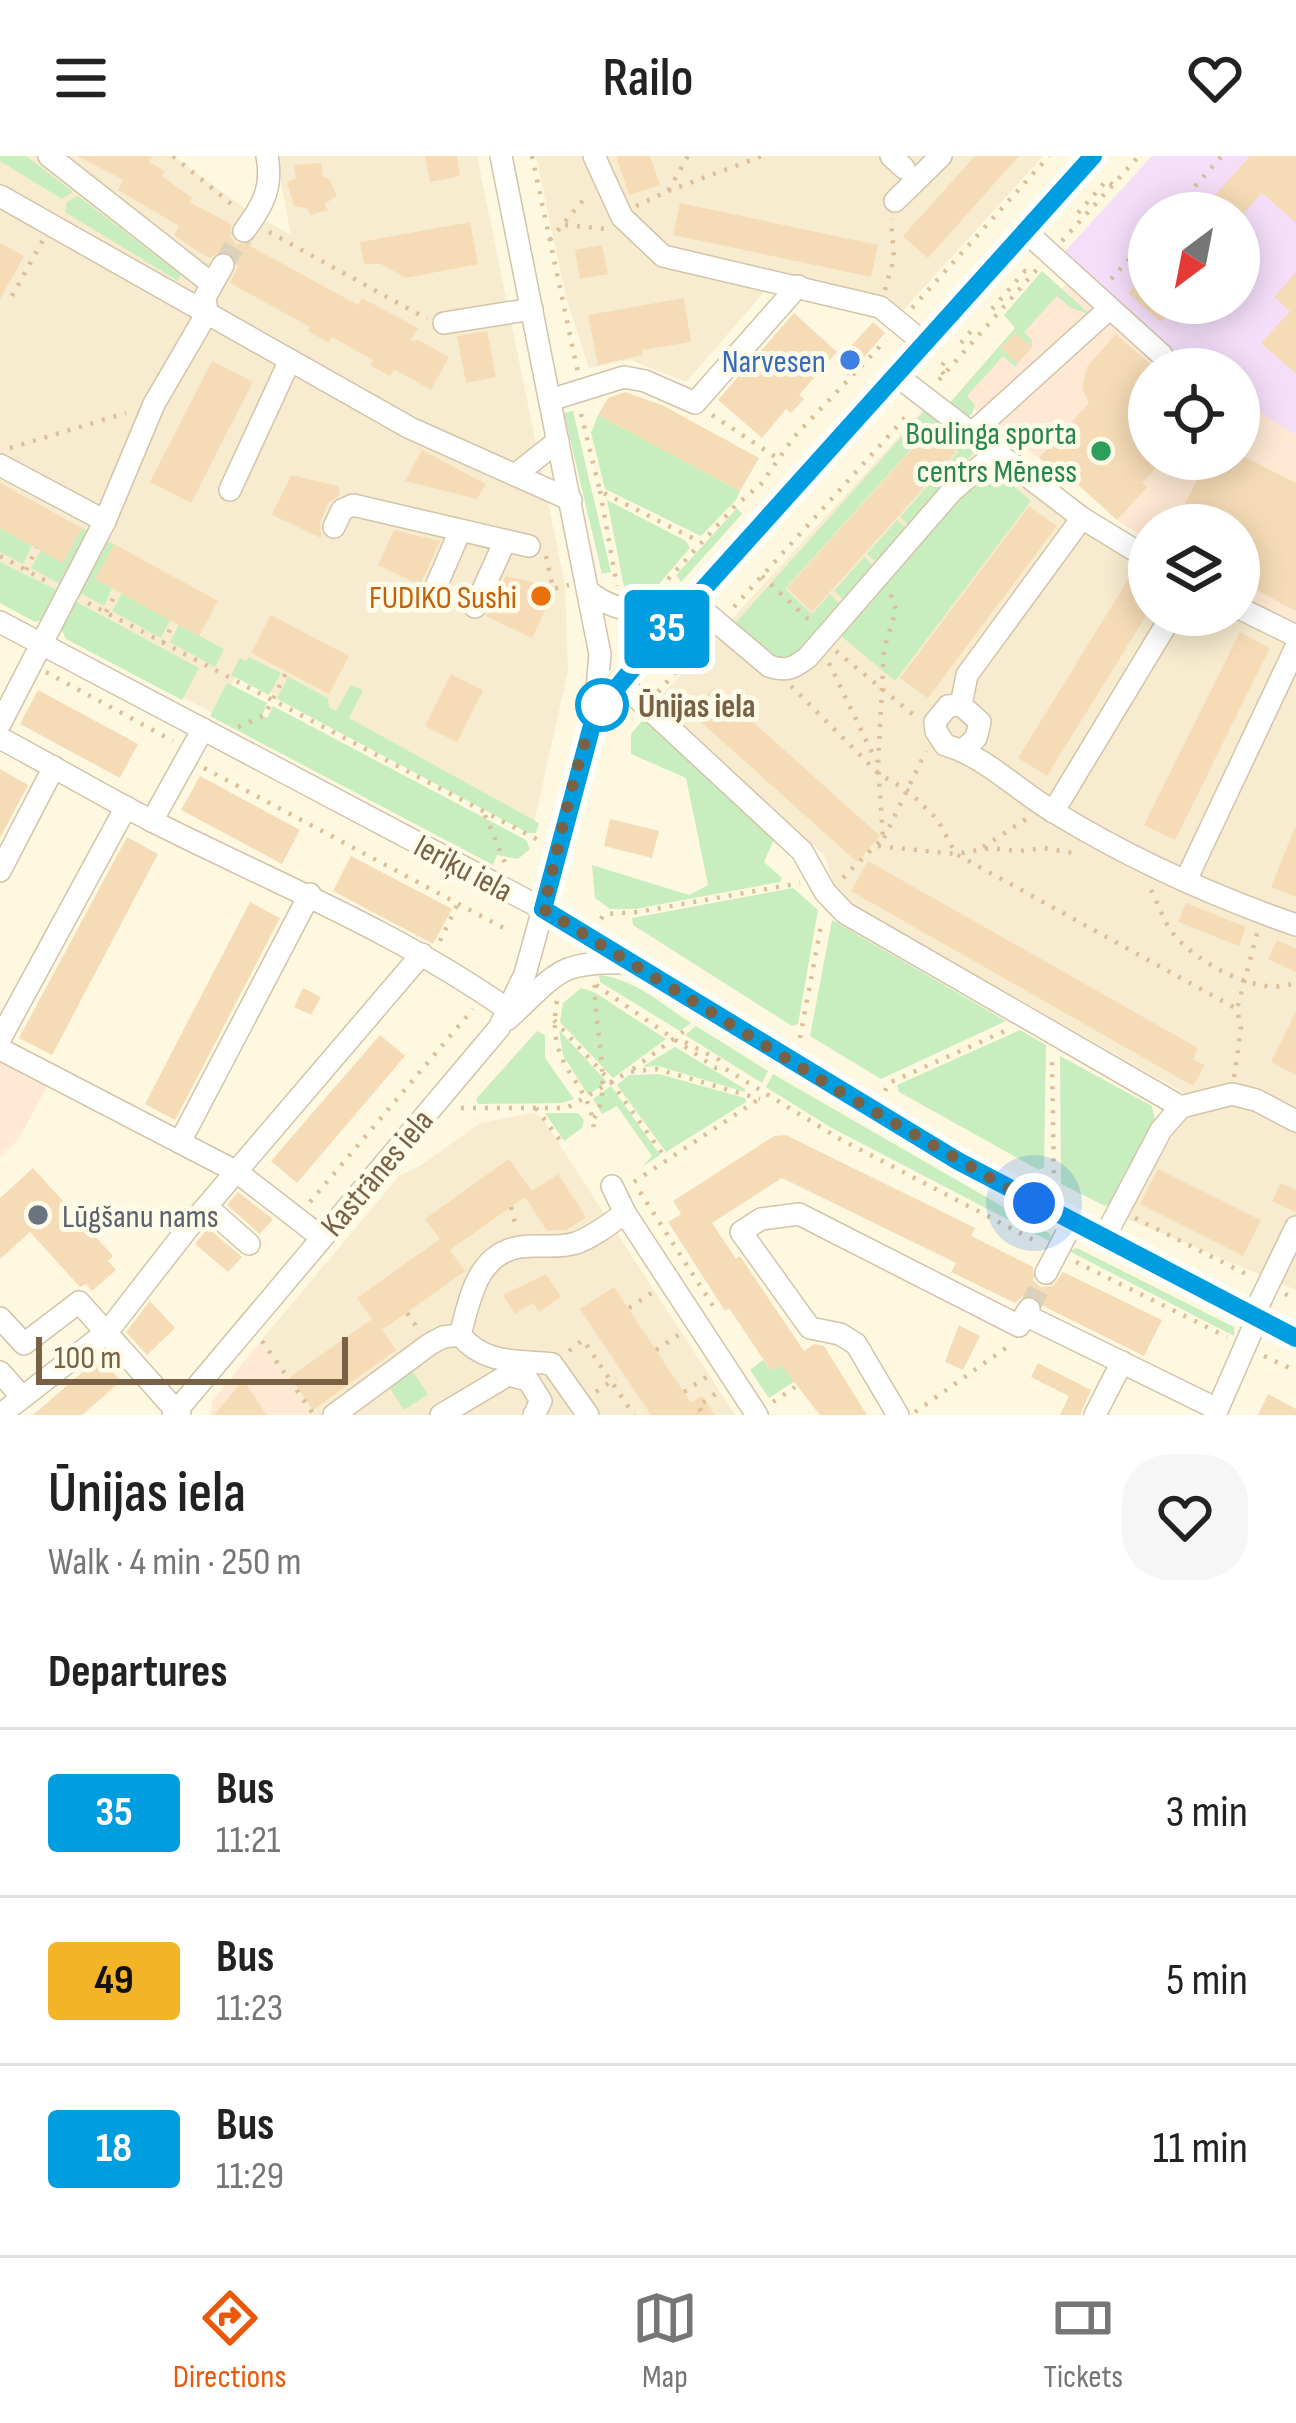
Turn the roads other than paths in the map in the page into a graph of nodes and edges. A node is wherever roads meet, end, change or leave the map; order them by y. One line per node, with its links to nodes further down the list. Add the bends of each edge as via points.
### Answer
1 (49, 156): 14 (street, via 218,275 205,297)
2 (267, 156): 9 (street, via 272,180)
3 (501, 156): 13 (street)
4 (940, 156): 8 (street)
5 (1093, 156): 10 (main road)
6 (598, 166): 11 (street, via 620,214 663,256)
7 (0, 196): 14 (street)
8 (896, 201)
9 (251, 222)
10 (1025, 231): 12 (street); 17 (main road)
11 (798, 286): 17 (street, via 880,307); 20 (street, via 695,403 624,377)
12 (1103, 303): 16 (street); 21 (street)
13 (532, 309): 15 (street); 20 (street)
14 (207, 313): 18 (street); 29 (street, via 154,404)
15 (444, 322)
16 (1154, 348)
17 (936, 351): 19 (main road)
18 (290, 360): 25 (street); 26 (street)
19 (896, 375): 21 (street); 37 (main road)
20 (550, 400): 22 (street)
21 (972, 433): 23 (street)
22 (558, 441): 25 (street); 27 (street)
23 (996, 453): 28 (street); 37 (street, via 952,491 808,657 782,670)
24 (0, 465): 29 (street)
25 (515, 475): 27 (street)
26 (230, 490)
27 (571, 500): 35 (street)
28 (1082, 518): 34 (street); 46 (street, via 968,675)
29 (106, 520): 44 (street)
30 (334, 527): 31 (street, via 352,505)
31 (460, 531): 32 (street); 36 (street)
32 (505, 542): 33 (street); 38 (street)
33 (536, 546)
34 (1128, 547)
35 (581, 588): 37 (street, via 612,607 641,612); 47 (street, via 600,654)
36 (434, 591)
37 (692, 601): 45 (main road)
38 (475, 607)
39 (1260, 618): 42 (street)
40 (0, 622): 44 (street, Ieriķu iela)
41 (1159, 636): 54 (street)
42 (1296, 636)
43 (1296, 647): 57 (street)
44 (35, 654): 48 (street); 49 (street, Ieriķu iela)
45 (620, 682): 47 (main road); 66 (street, via 802,851 844,913)
46 (961, 705): 51 (street, via 980,722); 51 (street, via 940,712 936,731 945,745)
47 (595, 714): 59 (main road)
48 (0, 724)
49 (203, 729): 55 (street); 59 (street, Ieriķu iela)
50 (0, 738): 52 (street)
51 (963, 750): 54 (street)
52 (55, 767): 53 (street); 56 (street)
53 (126, 807): 55 (street); 64 (street)
54 (1049, 809): 57 (street)
55 (152, 821): 58 (street)
56 (0, 872)
57 (1186, 880): 60 (street)
58 (310, 894): 61 (street); 68 (street)
59 (543, 909): 62 (main road, Ieriķu iela); 63 (street, Kastrānes iela)
60 (1296, 925)
61 (427, 956): 63 (street, via 486,994); 69 (street)
62 (634, 963): 63 (street, via 566,967); 73 (main road, Ieriķu iela)
63 (503, 1018): 75 (street, Kastrānes iela)
64 (0, 1039)
65 (0, 1049): 68 (street)
66 (1181, 1108): 67 (street, via 1232,1094); 76 (street, via 1161,1130)
67 (1296, 1120)
68 (180, 1142): 69 (street)
69 (237, 1172): 71 (street); 75 (street)
70 (623, 1184): 72 (street)
71 (207, 1207): 77 (street); 81 (street)
72 (625, 1213): 82 (street, via 580,1242 520,1247 488,1261); 87 (street)
73 (1072, 1223): 76 (main road, Ieriķu iela); 78 (street)
74 (1296, 1227): 80 (street)
75 (321, 1237): 89 (street, Kastrānes iela)
76 (1103, 1240): 80 (main road, Ieriķu iela)
77 (249, 1244)
78 (1046, 1273)
79 (0, 1318): 81 (street, via 24,1344 79,1302)
80 (1255, 1318): 83 (main road, Ieriķu iela); 88 (street)
81 (108, 1331): 86 (street); 89 (street)
82 (460, 1335): 91 (street, via 430,1345); 94 (street, via 489,1359 553,1364)
83 (1296, 1338)
84 (1122, 1362): 88 (street); 95 (street, via 1027,1312 1019,1326 799,1214 761,1219 741,1232 809,1328 856,1344); 96 (street)
85 (0, 1372): 86 (street)
86 (21, 1396): 90 (street)
87 (763, 1410)
88 (1216, 1412)
89 (177, 1414)
90 (0, 1415)
91 (334, 1415)
92 (441, 1415): 93 (street, via 508,1375 528,1380 542,1401)
93 (534, 1415)
94 (588, 1415)
95 (898, 1415)
96 (1095, 1415)

